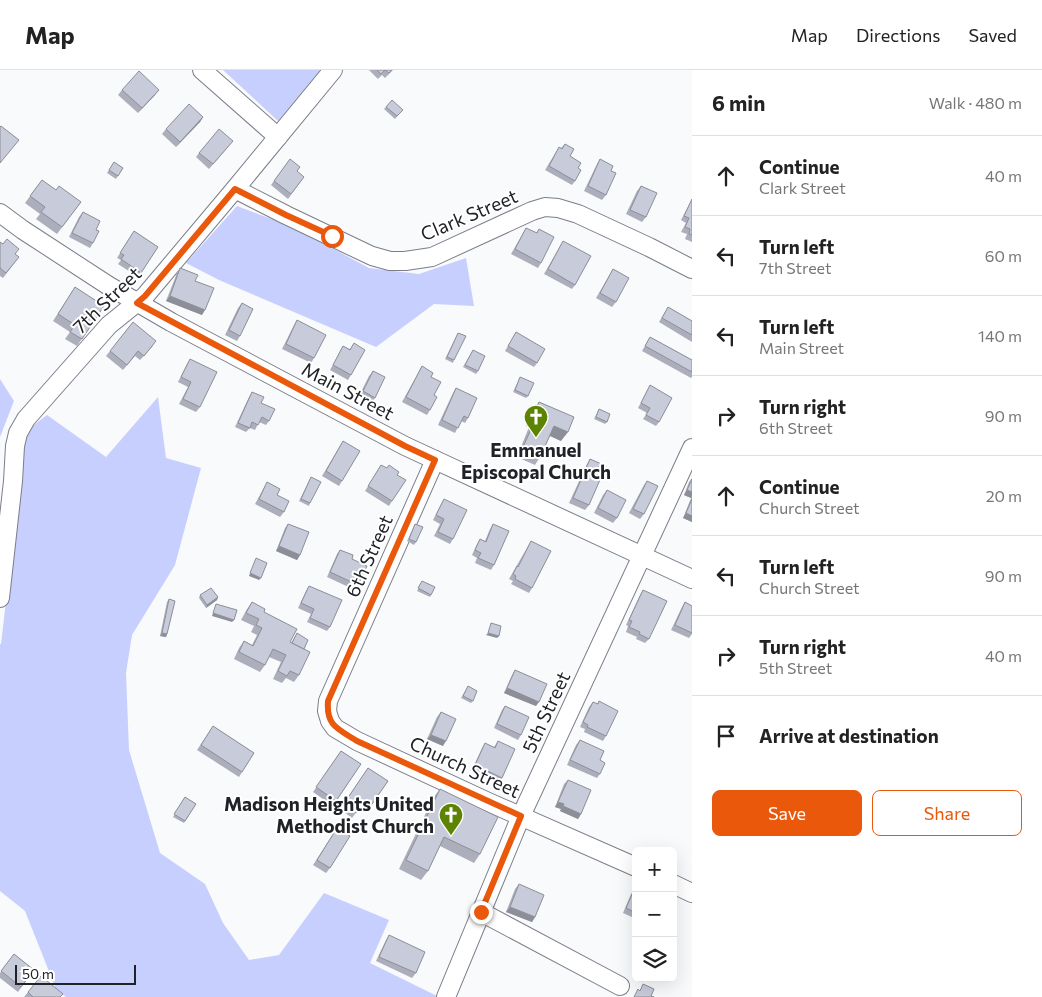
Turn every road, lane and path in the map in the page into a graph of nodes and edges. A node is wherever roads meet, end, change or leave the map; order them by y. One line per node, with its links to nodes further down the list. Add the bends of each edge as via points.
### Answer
1 (202, 70): 3 (street)
2 (333, 70): 3 (street, 7th Street)
3 (278, 137): 4 (street, 7th Street)
4 (235, 189): 6 (street, Clark Street, via 372,256 390,261 432,257 545,207 578,214); 7 (street, 7th Street)
5 (0, 213): 7 (street, Main Street)
6 (692, 269)
7 (137, 303): 9 (street, Main Street); 12 (street, 7th Street, via 109,325 26,419 18,434)
8 (692, 448): 10 (street, 5th Street)
9 (435, 460): 10 (street, Main Street); 13 (street, 6th Street)
10 (642, 556): 11 (street, Main Street); 14 (street, 5th Street)
11 (692, 579)
12 (0, 598)
13 (342, 670): 14 (street, Church Street, via 328,701 327,711 335,728)
14 (521, 816): 15 (street, Church Street); 18 (street, 5th Street)
15 (632, 865)
16 (677, 886): 17 (street)
17 (692, 893)
18 (481, 912): 19 (street); 20 (street, 5th Street)
19 (620, 986)
20 (446, 997)

